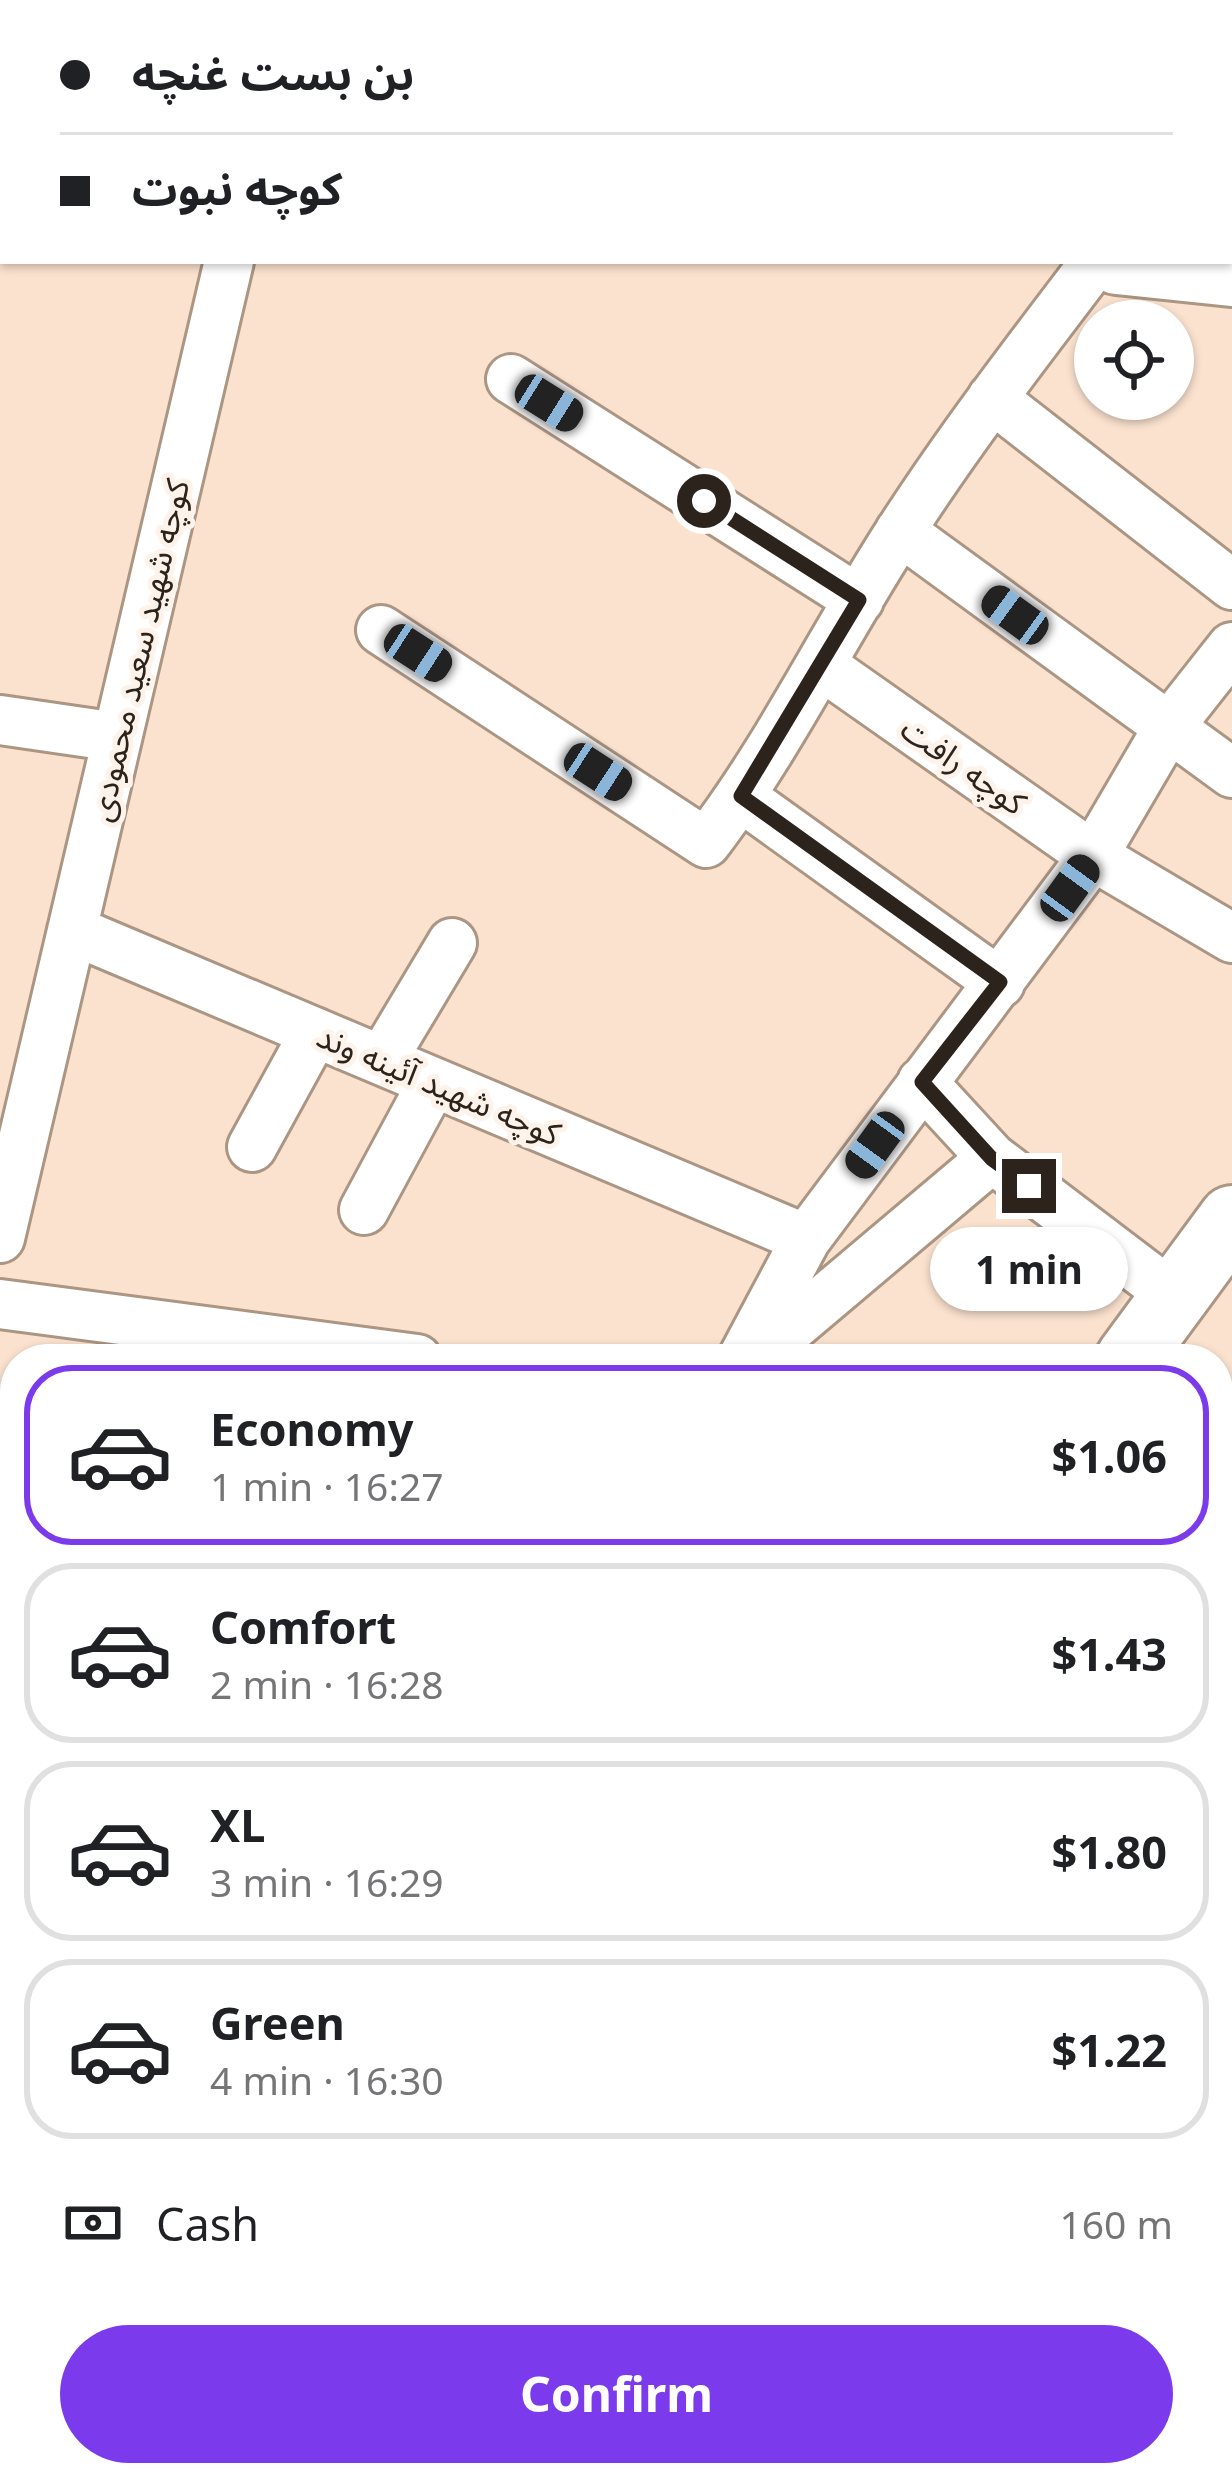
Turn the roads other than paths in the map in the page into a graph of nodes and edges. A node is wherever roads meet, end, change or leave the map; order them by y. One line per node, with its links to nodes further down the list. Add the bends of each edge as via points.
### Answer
1 (228, 264): 15 (street, کوچه شهید سعید محمودی)
2 (1094, 264): 6 (street)
3 (1146, 264): 4 (main road)
4 (1232, 273)
5 (511, 379): 9 (street)
6 (992, 398): 7 (street); 8 (street)
7 (900, 531): 9 (street); 14 (street)
8 (1232, 585)
9 (859, 600): 12 (street)
10 (382, 630): 17 (street, via 706,843)
11 (1232, 646): 14 (street)
12 (821, 664): 17 (street); 18 (street, کوچه رافت)
13 (0, 720): 15 (street)
14 (1168, 728): 16 (street); 18 (street)
15 (117, 737): 19 (street, کوچه شهید سعید محمودی)
16 (1232, 773)
17 (741, 796): 22 (street)
18 (1093, 856): 20 (street, کوچه رافت); 22 (street)
19 (72, 930): 23 (street, کوچه شهید آئینه وند); 24 (street, کوچه شهید سعید محمودی)
20 (1232, 938)
21 (452, 943): 26 (street)
22 (1000, 982): 28 (street)
23 (315, 1032): 26 (street, کوچه شهید آئینه وند); 29 (street)
24 (46, 1039): 25 (street); 32 (street, کوچه شهید سعید محمودی)
25 (0, 1053)
26 (382, 1060): 27 (street, کوچه شهید آئینه وند)
27 (434, 1082): 31 (street); 33 (street, کوچه شهید آئینه وند)
28 (922, 1082): 30 (street); 33 (street)
29 (252, 1148)
30 (992, 1159): 34 (street); 38 (street)
31 (364, 1210)
32 (0, 1238)
33 (806, 1239): 37 (street)
34 (1210, 1264): 39 (main road)
35 (0, 1304): 36 (street)
36 (303, 1344)
37 (750, 1344)
38 (772, 1344)
39 (1142, 1344)

